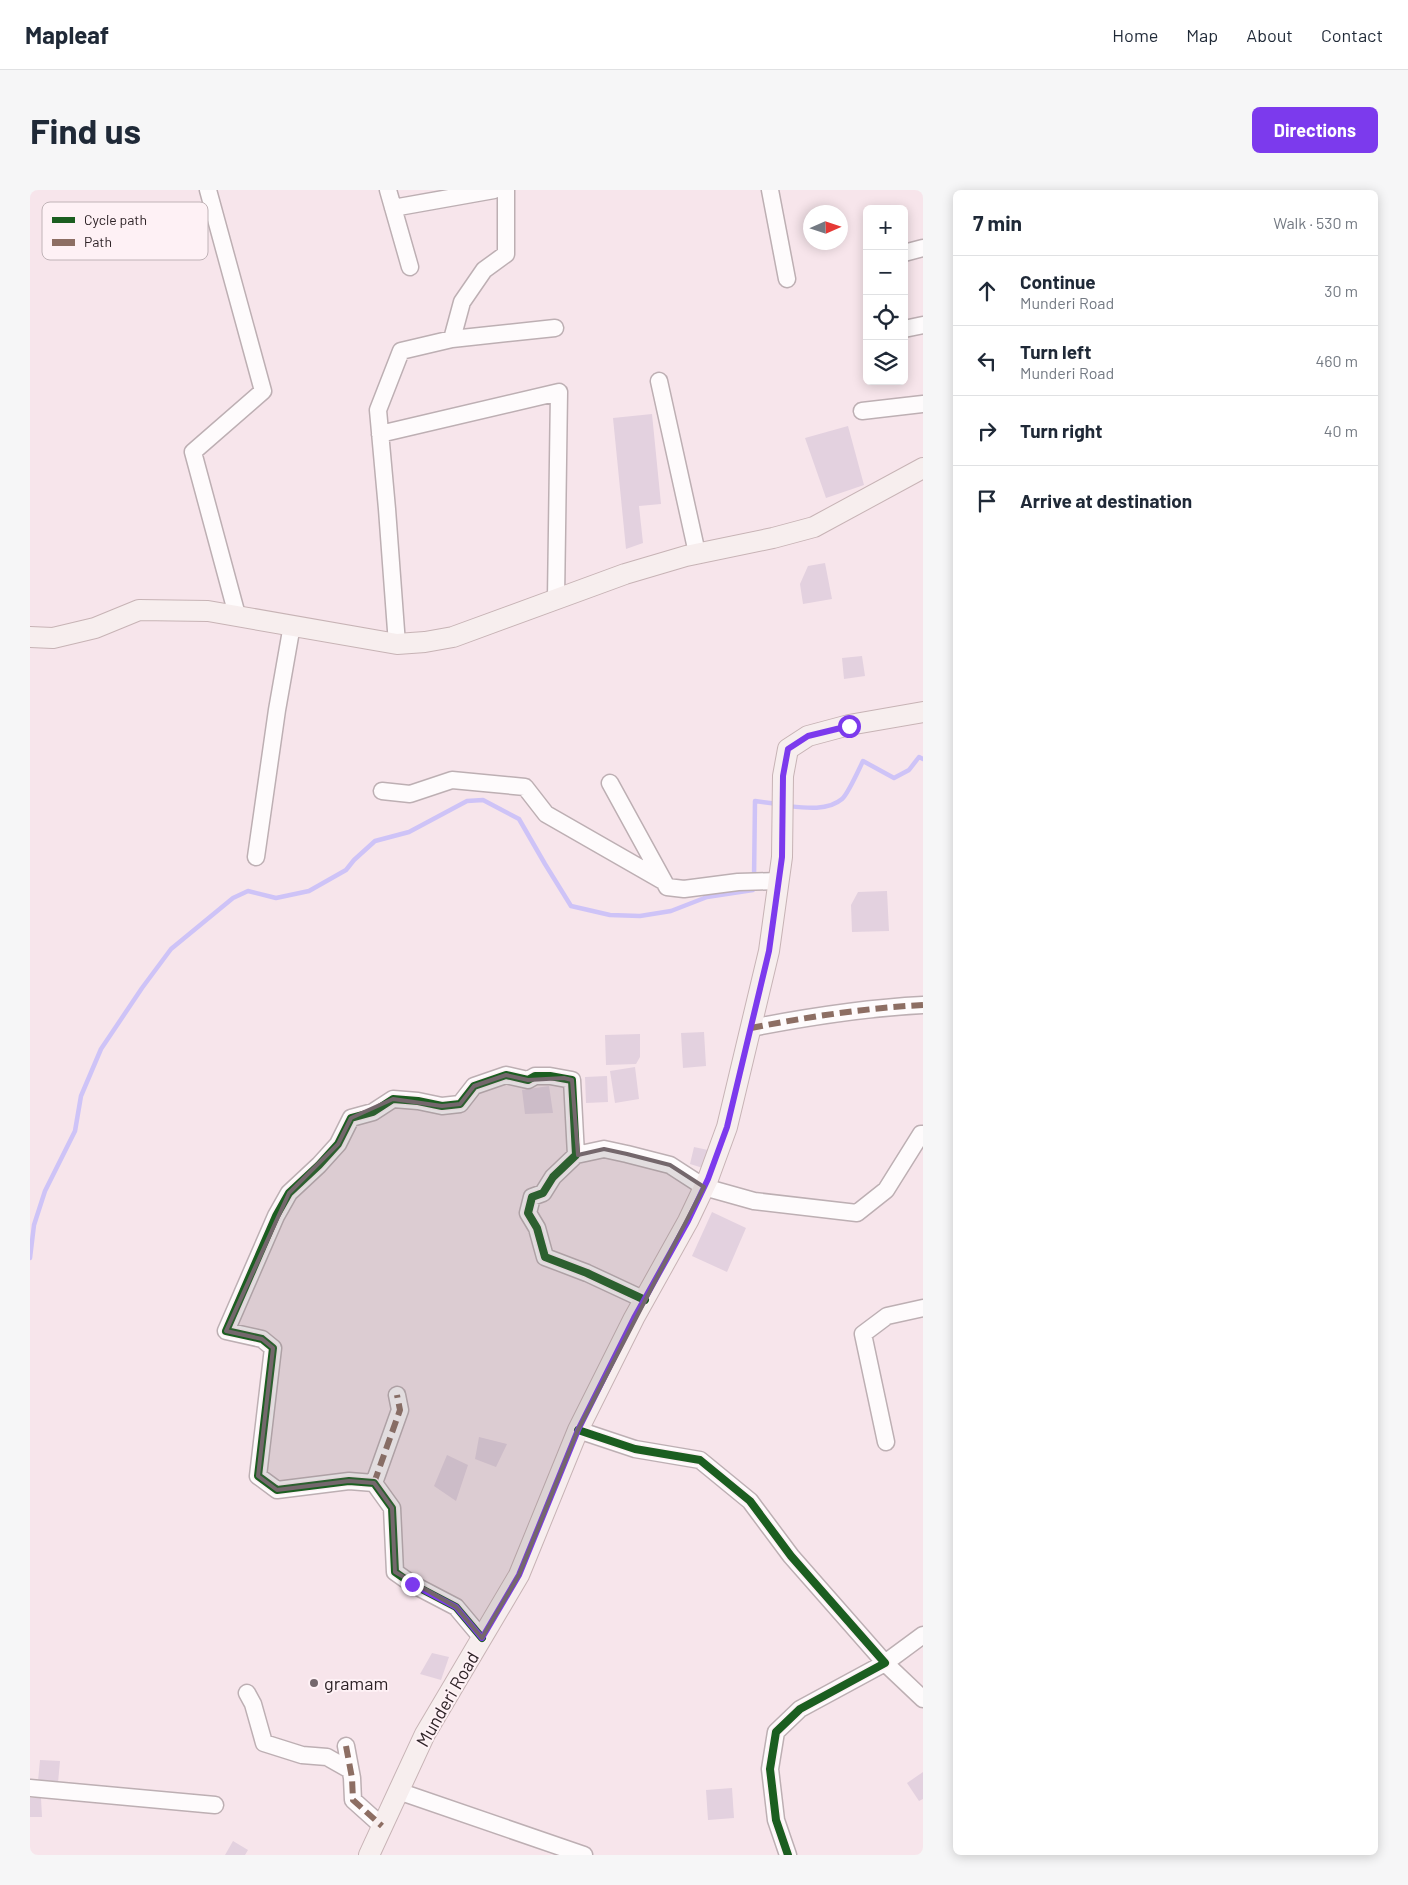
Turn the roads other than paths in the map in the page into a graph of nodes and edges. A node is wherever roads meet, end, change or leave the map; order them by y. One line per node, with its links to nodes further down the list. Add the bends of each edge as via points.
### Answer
1 (208, 190): 22 (street, via 262,391 193,452)
2 (388, 190): 6 (street)
3 (494, 190): 6 (street)
4 (506, 190): 14 (street, via 506,254 484,270 462,302)
5 (770, 190): 10 (street)
6 (393, 208): 9 (street)
7 (923, 248): 8 (street)
8 (908, 252)
9 (410, 267)
10 (787, 279)
11 (923, 325): 13 (street)
12 (555, 328): 14 (street)
13 (908, 328)
14 (452, 339): 18 (street, via 401,350 378,410)
15 (659, 381): 20 (street)
16 (923, 404): 17 (street)
17 (862, 411)
18 (380, 434): 21 (street, via 559,392); 25 (street)
19 (923, 468): 20 (main road, via 814,527)
20 (697, 553): 21 (main road)
21 (556, 599): 25 (main road, via 453,637)
22 (237, 615): 23 (main road); 24 (main road, via 208,611 139,610 95,628 53,638)
23 (292, 625): 25 (main road); 29 (street)
24 (30, 637)
25 (397, 644)
26 (923, 712): 31 (main road, Munderi Road, via 808,736 788,749 783,776 782,857)
27 (610, 783): 30 (street)
28 (382, 791): 30 (street, via 410,794 452,780 524,787 546,814)
29 (256, 857)
30 (663, 881): 31 (street, via 667,887 684,889 744,881)
31 (771, 882): 33 (main road, Munderi Road, via 769,951)
32 (923, 1005): 33 (street, via 880,1007)
33 (751, 1028): 36 (main road, Munderi Road, via 727,1127)
34 (923, 1134): 36 (street, via 886,1190 857,1213 754,1200)
35 (576, 1155): 36 (street, via 604,1150 627,1154 670,1165); 37 (street, via 553,1177 543,1193 532,1197 528,1213 537,1228 545,1257); 42 (street, via 572,1080 535,1076 528,1080 506,1075 474,1086 460,1104 442,1106 393,1099 373,1112 351,1118 338,1144 289,1193 226,1331 262,1338 273,1348 258,1476 277,1490 349,1481)
36 (704, 1187): 37 (main road, Munderi Road)
37 (645, 1300): 40 (main road, Munderi Road)
38 (923, 1308): 41 (street, via 887,1316 863,1334)
39 (397, 1395): 42 (street, via 400,1410)
40 (578, 1430): 44 (main road, Munderi Road, via 519,1575); 45 (street, via 634,1449 700,1460 750,1501 791,1556)
41 (886, 1442)
42 (374, 1483): 44 (street, via 392,1508 395,1572 456,1607)
43 (923, 1635): 45 (street)
44 (482, 1638): 51 (main road, Munderi Road, via 426,1734)
45 (885, 1663): 47 (street); 56 (street, via 800,1709 776,1732 770,1769 776,1820)
46 (247, 1693): 49 (street, via 254,1704 264,1743 302,1755 327,1757)
47 (923, 1699)
48 (346, 1746): 49 (street)
49 (350, 1770): 53 (street, via 353,1800)
50 (30, 1788): 52 (street)
51 (398, 1792): 53 (main road, Munderi Road); 55 (street)
52 (215, 1804)
53 (382, 1826): 54 (main road, Munderi Road)
54 (369, 1855)
55 (584, 1855)
56 (788, 1855)

